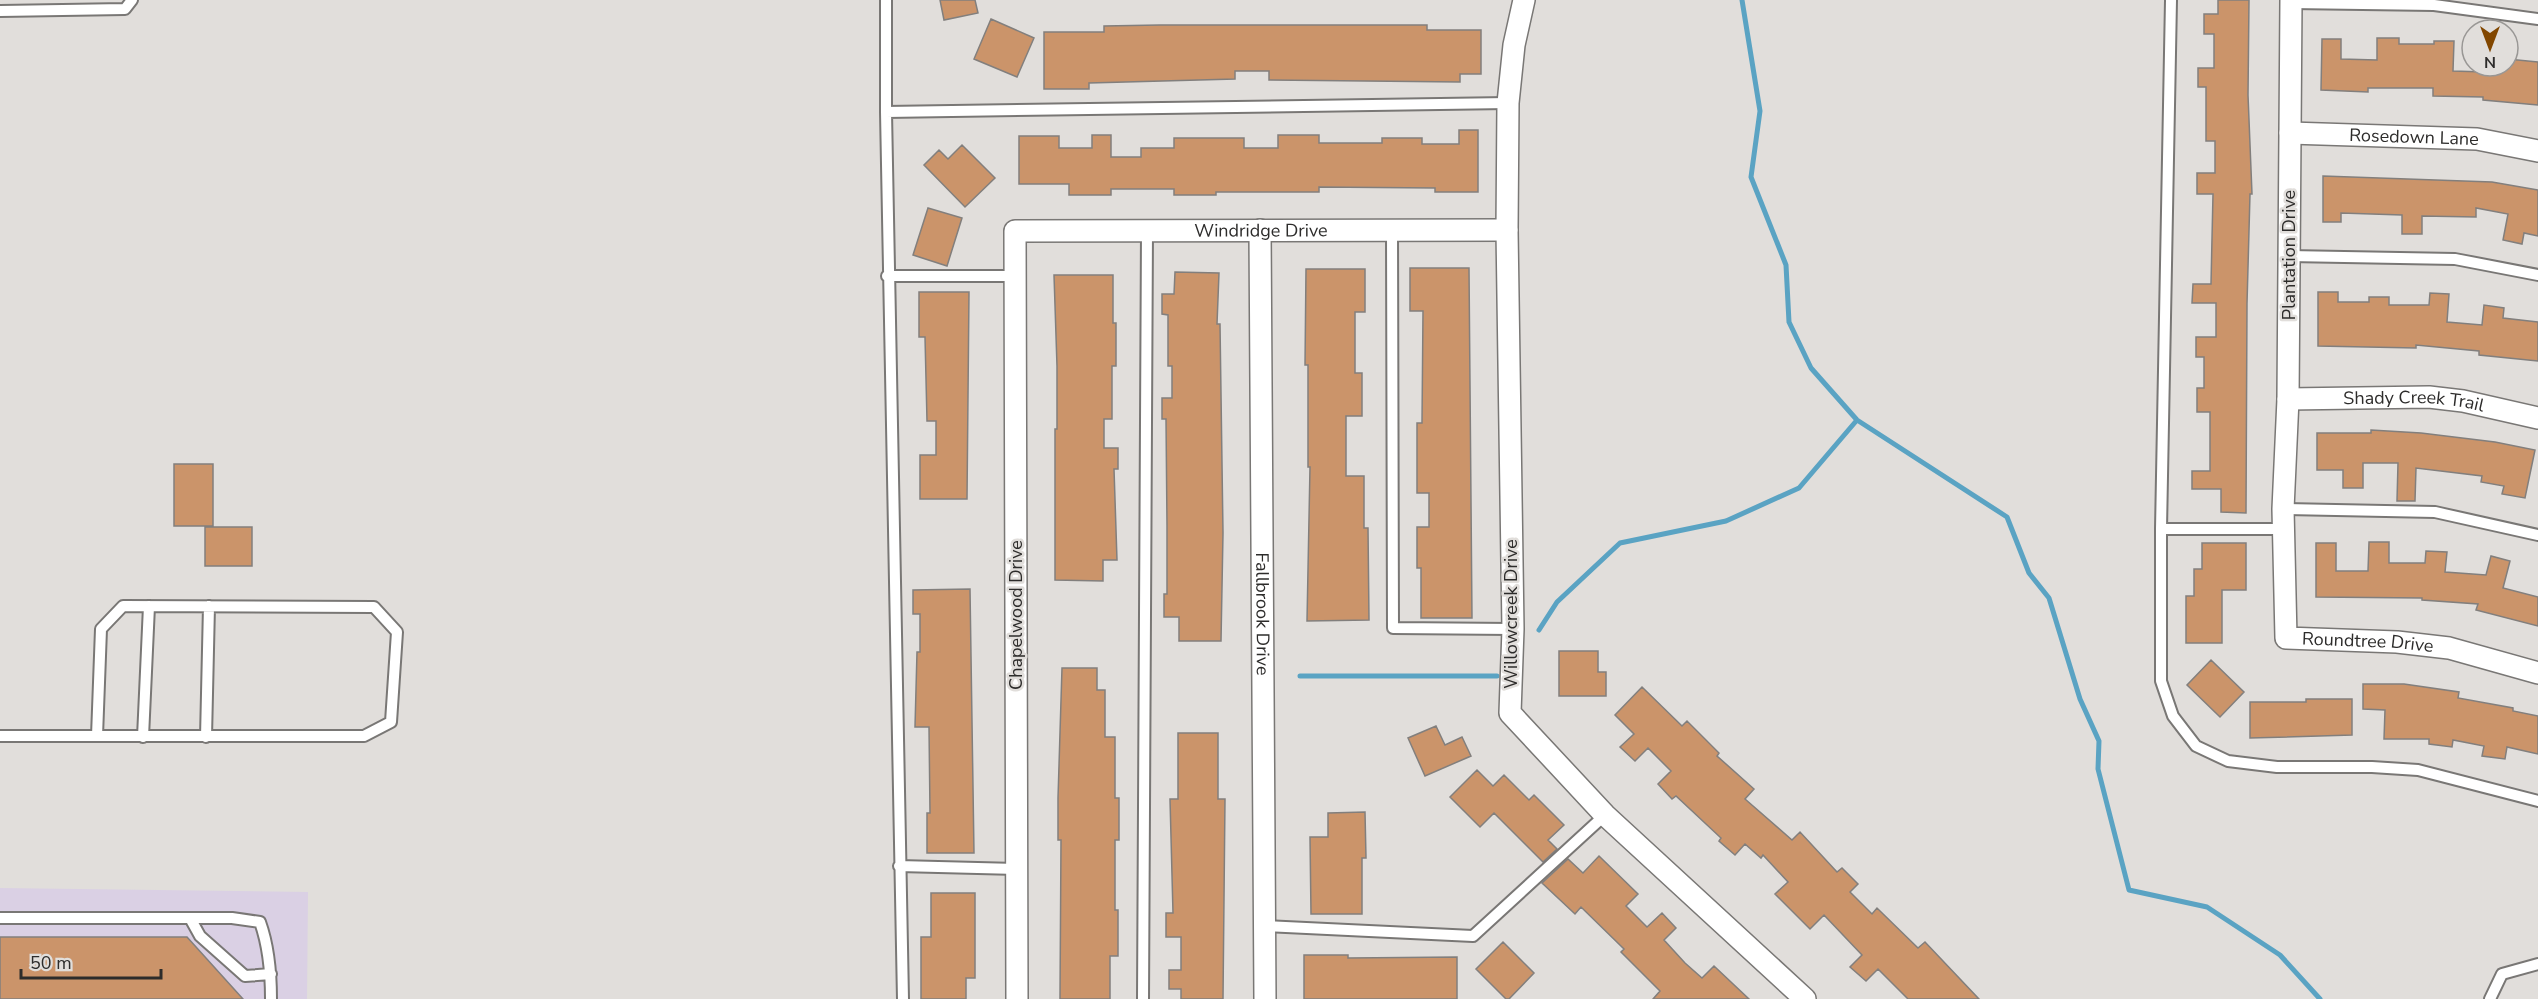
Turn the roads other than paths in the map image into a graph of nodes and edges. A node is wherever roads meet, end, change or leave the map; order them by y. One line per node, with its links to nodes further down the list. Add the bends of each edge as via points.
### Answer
1 (132, 0): 6 (lane, via 125,9)
2 (886, 0): 9 (lane)
3 (1524, 0): 8 (street, Willowcreek Drive)
4 (2171, 0): 24 (lane)
5 (2291, 2): 7 (lane, via 2434,4); 10 (street, Plantation Drive)
6 (0, 11)
7 (2538, 19)
8 (1508, 103): 9 (lane); 14 (street, Willowcreek Drive)
9 (886, 112): 19 (lane)
10 (2290, 133): 11 (street, Rosedown Lane, via 2477,139); 17 (street, Plantation Drive)
11 (2538, 151)
12 (1260, 230): 13 (street, Windridge Drive); 16 (street, Windridge Drive); 40 (street, Fallbrook Drive)
13 (1392, 230): 14 (street, Windridge Drive); 28 (lane, via 1394,628)
14 (1507, 230): 28 (street, Willowcreek Drive)
15 (1015, 231): 16 (street, Windridge Drive); 20 (street, Chapelwood Drive)
16 (1147, 231): 46 (lane)
17 (2289, 256): 18 (lane, via 2455,259); 21 (street, Plantation Drive)
18 (2538, 275)
19 (887, 276): 20 (lane); 36 (lane)
20 (1015, 276): 37 (street, Chapelwood Drive)
21 (2288, 399): 22 (street, Shady Creek Trail, via 2429,398 2463,401); 23 (street, Plantation Drive)
22 (2538, 418)
23 (2283, 519): 24 (lane); 25 (lane, via 2435,512); 29 (street, Roundtree Drive, via 2286,639 2438,647)
24 (2161, 529): 34 (lane, via 2161,681 2173,716 2196,746 2228,761 2277,767 2418,770)
25 (2538, 535)
26 (149, 606): 27 (lane); 31 (lane, via 123,606 101,629); 32 (lane)
27 (209, 606): 33 (lane); 33 (lane, via 374,607 397,632 391,722 364,736)
28 (1513, 629): 35 (street, Willowcreek Drive, via 1510,713)
29 (2538, 673)
30 (0, 736): 31 (lane)
31 (97, 736): 32 (lane)
32 (143, 737): 33 (lane)
33 (206, 737)
34 (2538, 801)
35 (1605, 815): 40 (lane, via 1473,936); 48 (street, Willowcreek Drive)
36 (899, 866): 37 (lane); 44 (lane)
37 (1017, 869): 45 (street, Chapelwood Drive)
38 (0, 918): 39 (lane)
39 (190, 918): 42 (lane, via 200,936 245,976); 42 (lane, via 260,922)
40 (1265, 927): 47 (street, Fallbrook Drive)
41 (2538, 964): 49 (lane, via 2502,974)
42 (271, 974): 43 (lane)
43 (271, 999)
44 (903, 999)
45 (1017, 999)
46 (1143, 999)
47 (1265, 999)
48 (1805, 999)
49 (2490, 999)

